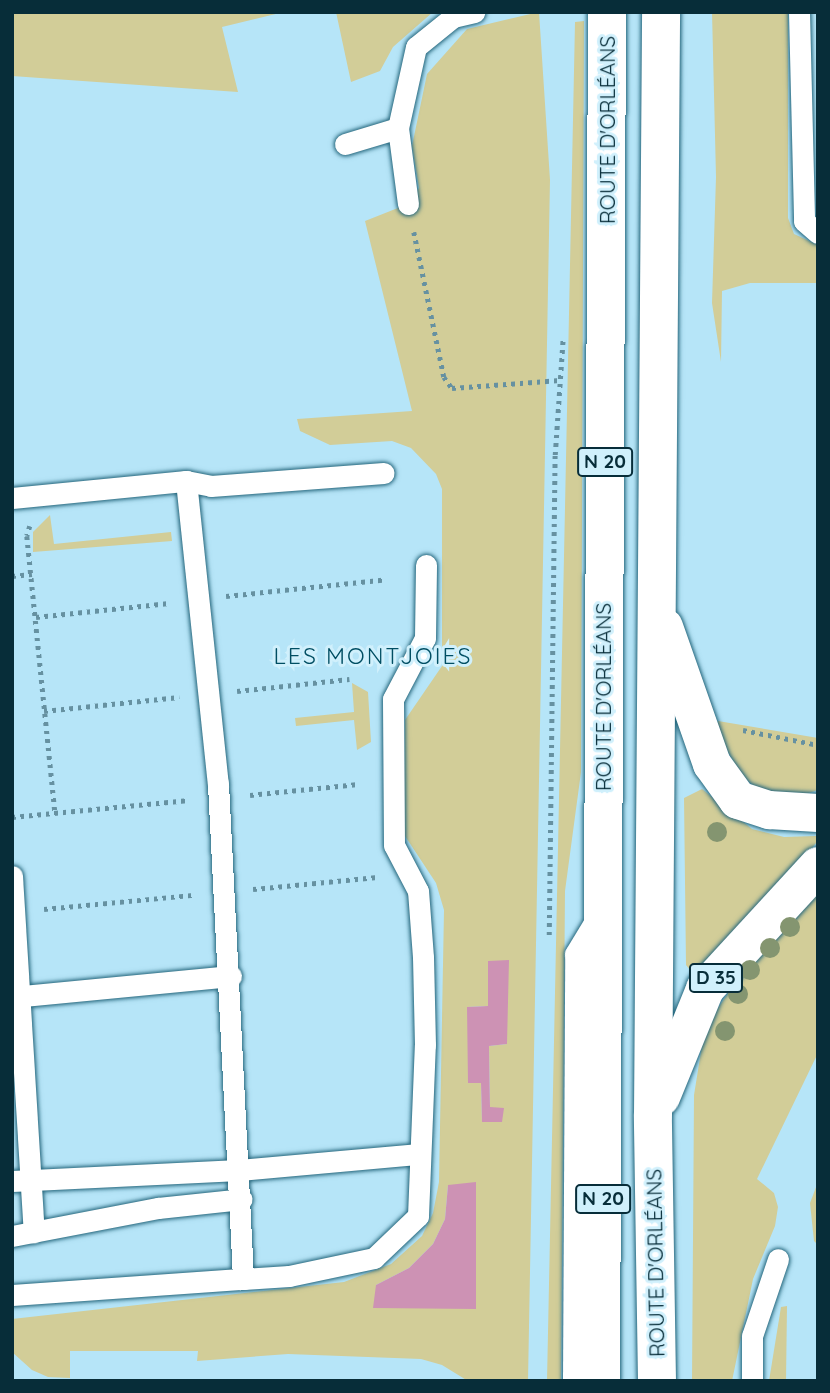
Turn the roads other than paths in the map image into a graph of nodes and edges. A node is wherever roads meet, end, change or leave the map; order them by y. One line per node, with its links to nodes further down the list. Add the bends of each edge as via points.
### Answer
1 (474, 12): 5 (lane, via 453,17 416,47)
2 (607, 12): 17 (main road, ROUTE D'ORLÉANS / N 20)
3 (661, 12): 13 (main road, ROUTE D'ORLÉANS / N 20)
4 (799, 12): 8 (lane, via 804,221)
5 (398, 128): 6 (lane); 7 (lane)
6 (345, 144)
7 (408, 204)
8 (818, 233)
9 (384, 473): 10 (lane, via 211,486)
10 (186, 481): 11 (lane); 18 (lane)
11 (12, 498)
12 (426, 565): 21 (lane, via 425,638 393,699 394,845 418,891 423,957 425,1045)
13 (655, 601): 14 (main road, via 712,764 738,800 769,810); 20 (main road, ROUTE D'ORLÉANS / N 20)
14 (818, 813)
15 (818, 866): 20 (main road, D 35, via 705,989)
16 (12, 876): 19 (lane)
17 (601, 911): 30 (lane, via 575,954); 31 (main road, ROUTE D'ORLÉANS / N 20)
18 (231, 976): 19 (lane); 22 (lane)
19 (23, 996): 23 (lane)
20 (653, 1115): 32 (main road, ROUTE D'ORLÉANS / N 20)
21 (419, 1154): 22 (lane); 28 (lane, via 418,1216 374,1258 289,1276)
22 (239, 1170): 23 (lane); 24 (lane)
23 (22, 1180): 25 (lane)
24 (242, 1199): 25 (lane, via 158,1208); 28 (lane)
25 (34, 1232): 26 (lane)
26 (12, 1236)
27 (778, 1259): 33 (lane, via 752,1336)
28 (243, 1279): 29 (lane)
29 (12, 1295)
30 (573, 1381)
31 (601, 1381)
32 (657, 1381)
33 (752, 1381)

